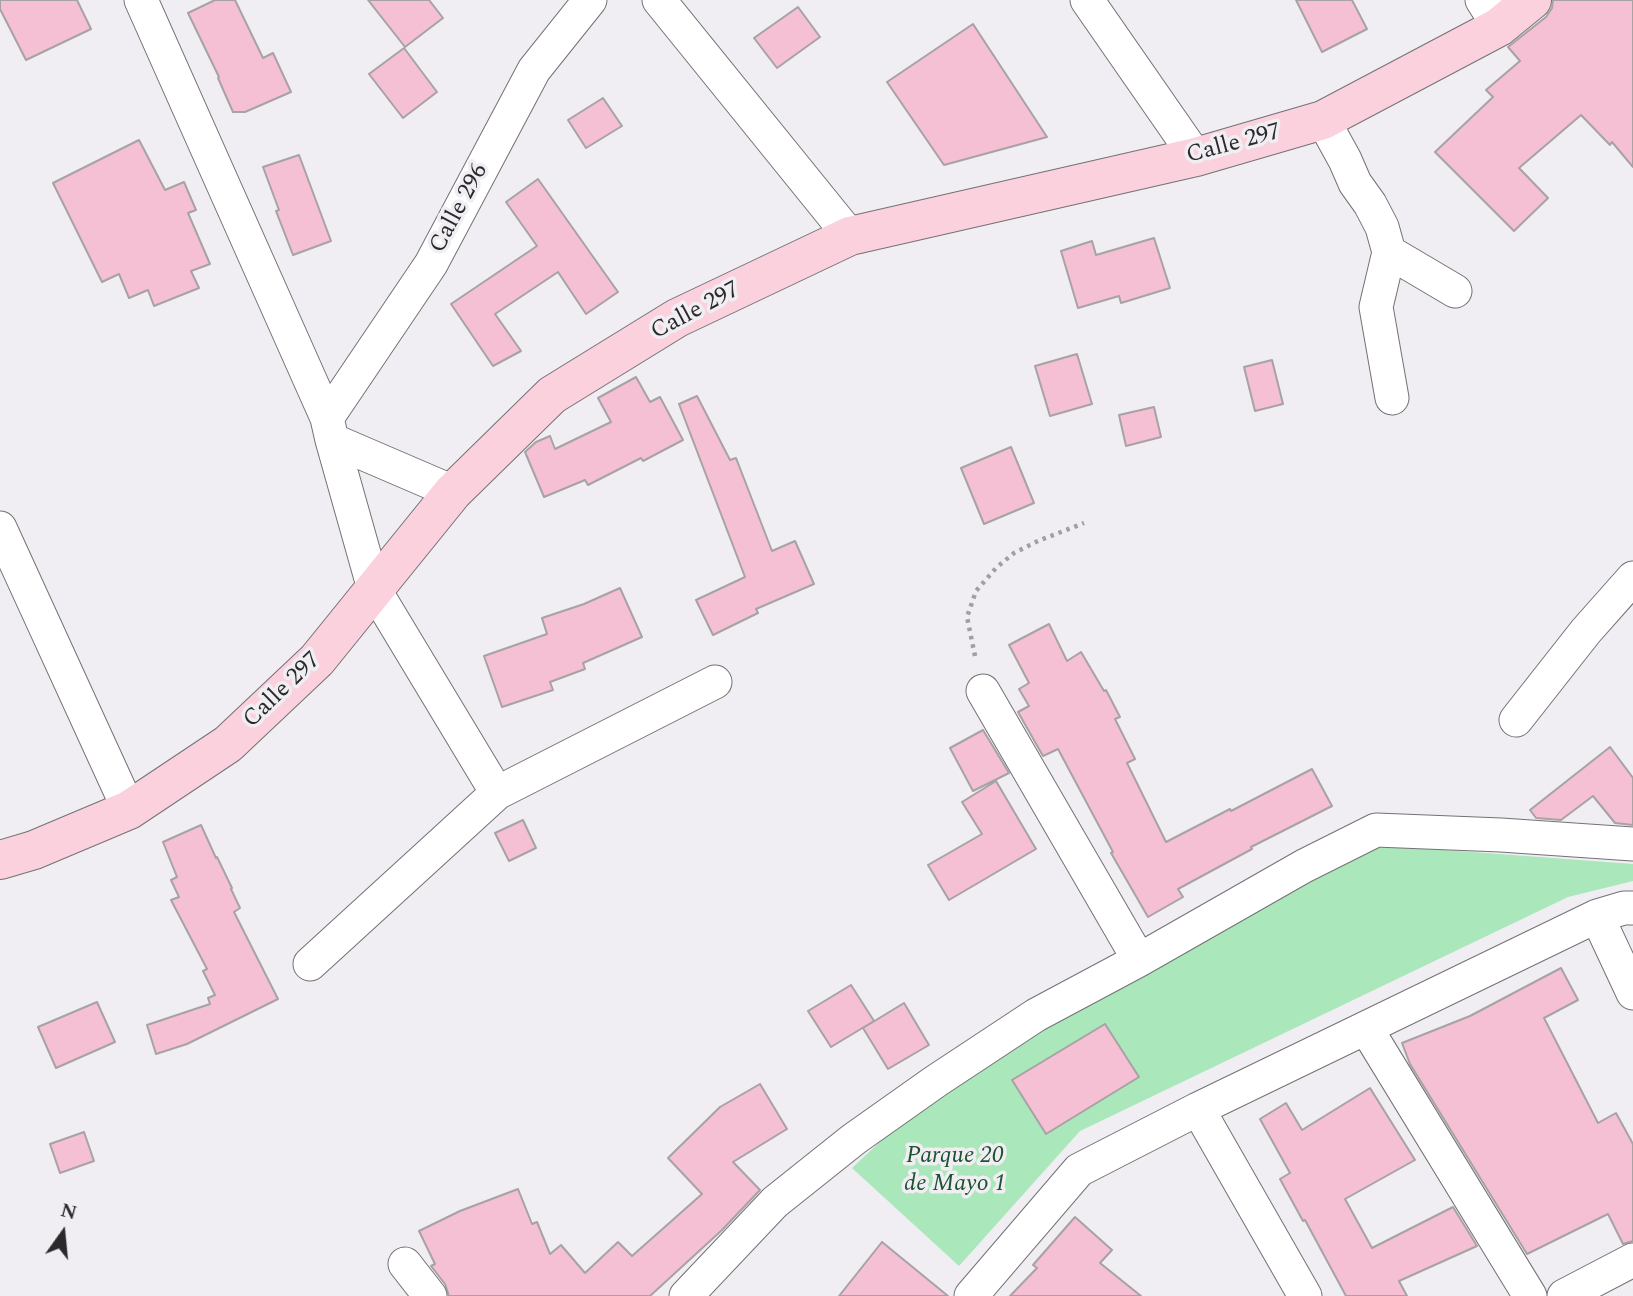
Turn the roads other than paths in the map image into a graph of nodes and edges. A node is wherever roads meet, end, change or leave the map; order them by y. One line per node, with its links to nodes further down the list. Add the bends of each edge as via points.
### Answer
1 (141, 0): 13 (street)
2 (590, 0): 13 (street, Calle 296, via 534,70 431,264)
3 (659, 0): 9 (street)
4 (1087, 0): 8 (street)
5 (1532, 0): 6 (street, Calle 297)
6 (1490, 14): 7 (street, Calle 297)
7 (1324, 120): 8 (street, Calle 297); 10 (street, via 1382,227)
8 (1196, 157): 9 (street, Calle 297)
9 (850, 236): 14 (street, Calle 297, via 677,318 552,395)
10 (1389, 252): 11 (street); 12 (street, via 1376,307)
11 (1455, 291)
12 (1392, 398)
13 (330, 429): 14 (street); 17 (street)
14 (453, 492): 17 (street, Calle 297)
15 (0, 528): 22 (street)
16 (1633, 578): 20 (street)
17 (374, 589): 21 (street); 22 (street, Calle 297, via 317,660 228,744)
18 (715, 682): 21 (street)
19 (983, 691): 27 (street)
20 (1516, 720)
21 (497, 793): 28 (street)
22 (129, 810): 24 (street, Calle 297)
23 (1633, 844): 27 (street, via 1376,830)
24 (0, 860)
25 (1633, 908): 26 (street)
26 (1597, 916): 29 (street); 30 (street)
27 (1139, 960): 35 (street, via 1036,1015 854,1139 775,1202)
28 (310, 964)
29 (1633, 993)
30 (1366, 1028): 31 (street); 38 (street)
31 (1198, 1110): 36 (street, via 1079,1170); 37 (street)
32 (1633, 1260): 39 (street)
33 (405, 1264): 34 (street)
34 (430, 1296)
35 (686, 1296)
36 (971, 1296)
37 (1306, 1296)
38 (1530, 1296)
39 (1564, 1296)

